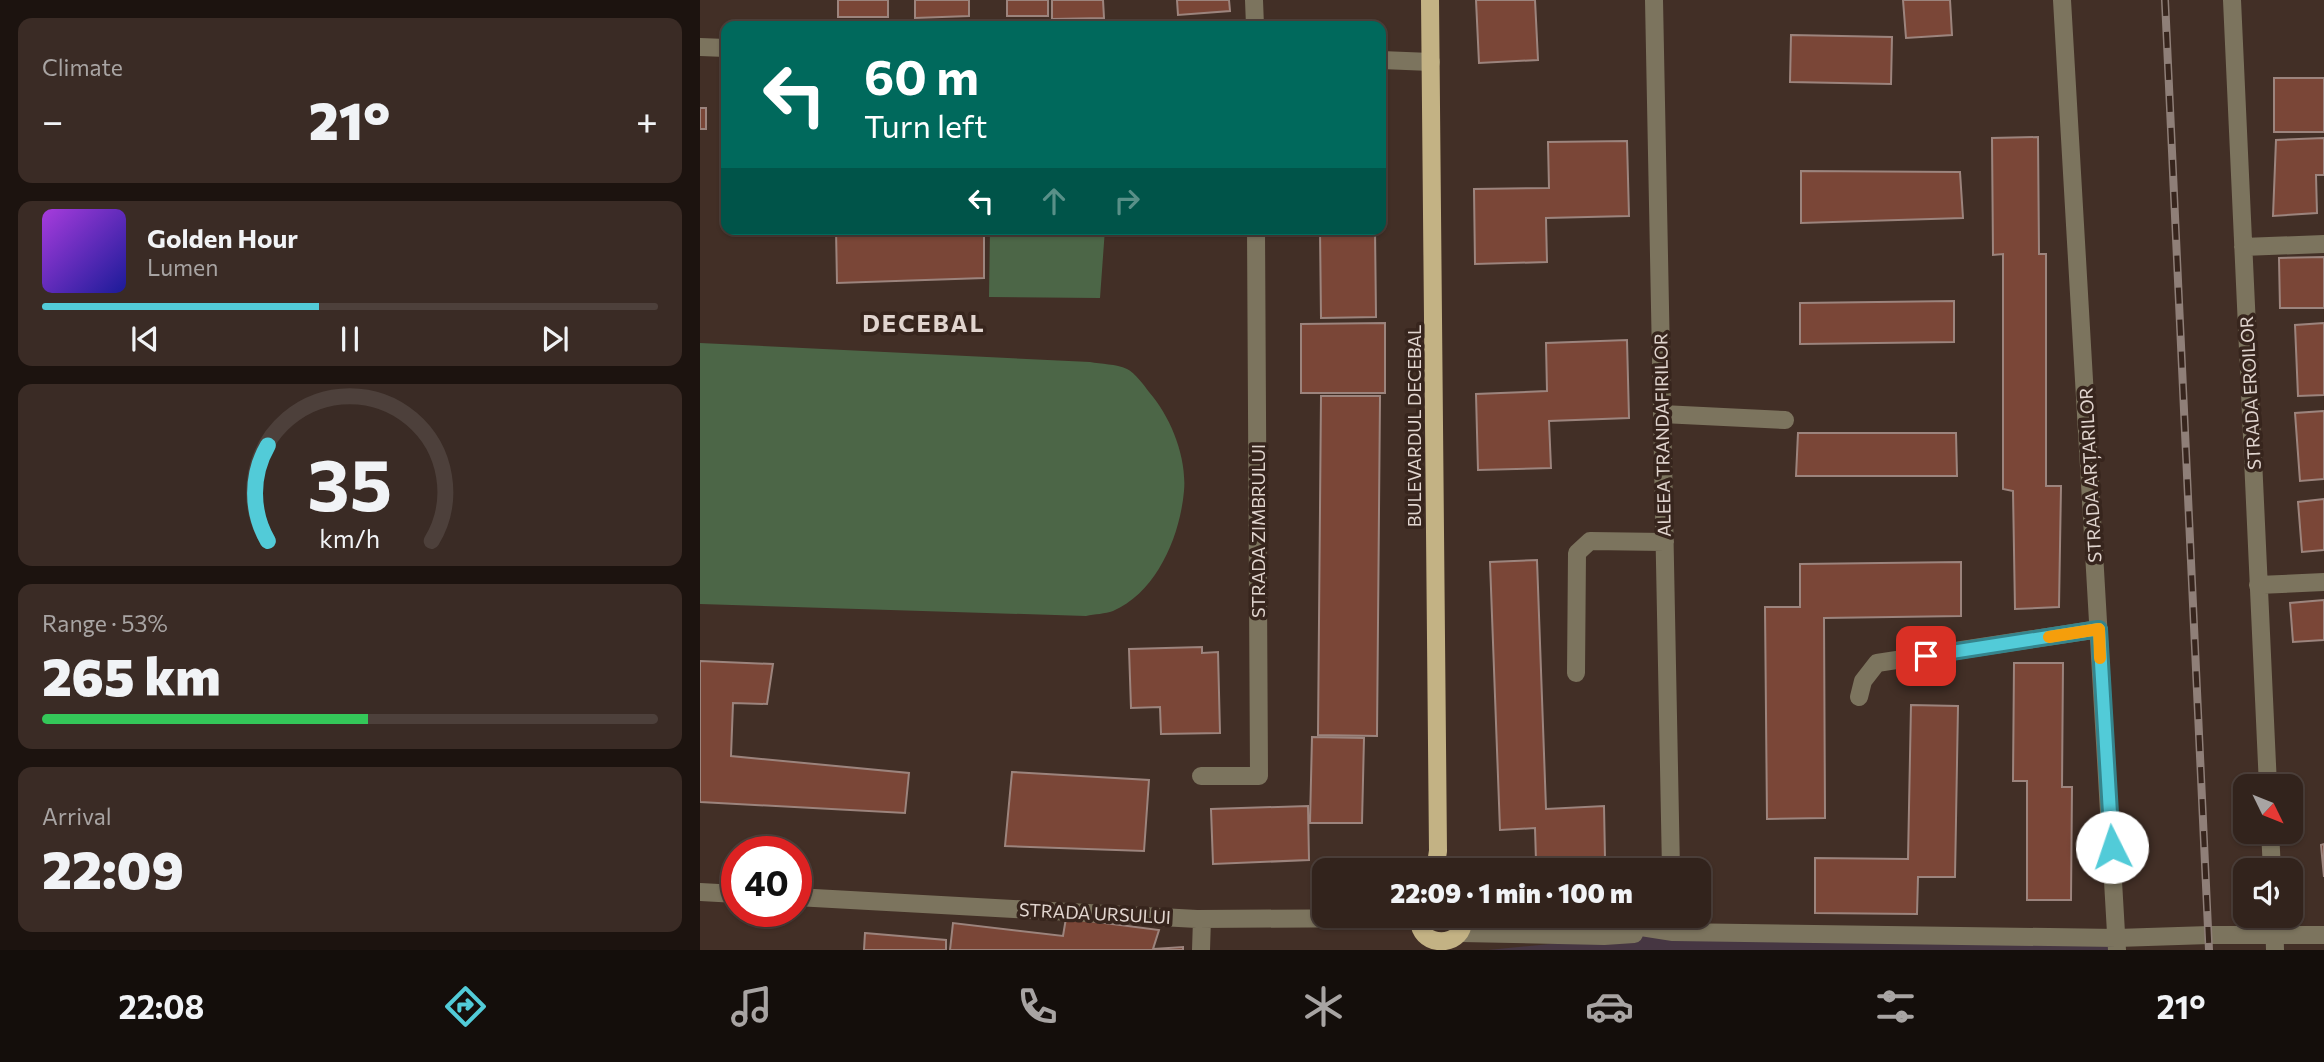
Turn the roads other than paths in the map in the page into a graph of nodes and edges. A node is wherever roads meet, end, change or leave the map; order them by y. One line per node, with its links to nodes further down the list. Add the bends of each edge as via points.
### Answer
1 (1254, 0): 6 (street)
2 (1430, 0): 10 (main road, BULEVARDUL DECEBAL)
3 (1654, 0): 14 (street, ALEEA TRANDAFIRILOR)
4 (2062, 0): 19 (street, STRADA ARȚARILOR)
5 (2231, 0): 13 (street, STRADA EROILOR)
6 (1255, 21)
7 (700, 47): 8 (street)
8 (721, 48)
9 (1386, 60): 10 (street)
10 (1431, 62): 24 (main road, BULEVARDUL DECEBAL)
11 (1256, 235): 23 (street, STRADA ZIMBRULUI, via 1258,776)
12 (2324, 244): 13 (street)
13 (2243, 247): 18 (street, STRADA EROILOR)
14 (1662, 414): 15 (street); 16 (street, ALEEA TRANDAFIRILOR)
15 (1784, 420)
16 (1665, 542): 20 (street, via 1590,541 1577,553); 27 (street, ALEEA TRANDAFIRILOR)
17 (2324, 582): 18 (street)
18 (2258, 585): 22 (street, STRADA EROILOR)
19 (2099, 629): 21 (street, via 1877,663 1863,681); 39 (street, STRADA ARȚARILOR)
20 (1576, 673)
21 (1859, 697)
22 (2267, 774)
23 (1201, 776)
24 (1438, 851): 25 (main road, BULEVARDUL DECEBAL); 26 (main road, BULEVARDUL DECEBAL)
25 (1437, 858)
26 (1440, 858)
27 (1671, 858)
28 (700, 892): 29 (street)
29 (721, 893)
30 (812, 898): 32 (street, STRADA URSULUI)
31 (1312, 918): 32 (street, STRADA URSULUI)
32 (1202, 919): 40 (street)
33 (1656, 928): 36 (street, via 1604,936)
34 (1711, 928): 39 (street)
35 (1425, 934): 36 (main road, via 1436,944)
36 (1455, 935)
37 (2324, 935): 38 (street)
38 (2275, 942): 39 (street)
39 (2117, 944)
40 (1201, 950)

